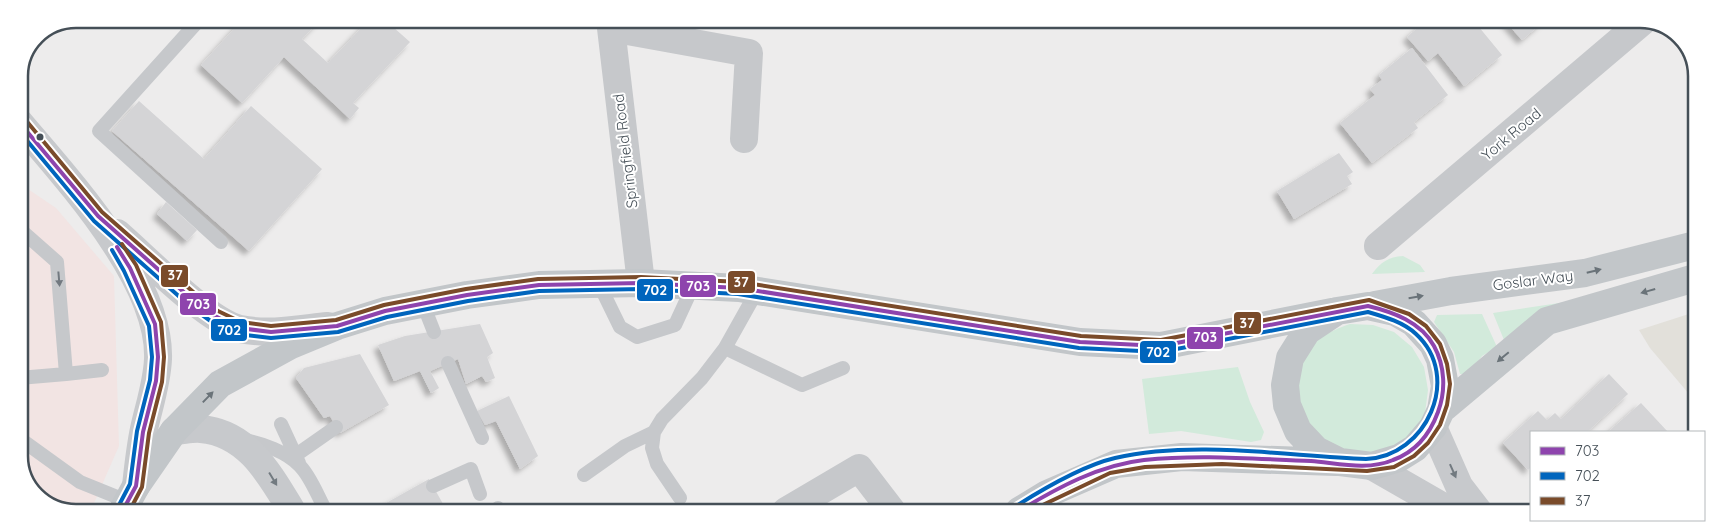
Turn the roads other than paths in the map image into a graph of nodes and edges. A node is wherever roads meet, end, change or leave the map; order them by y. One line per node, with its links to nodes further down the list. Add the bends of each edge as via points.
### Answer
1 (192, 28): 9 (lane, via 99,131)
2 (611, 28): 13 (street, Springfield Road)
3 (630, 28): 6 (street, via 749,53)
4 (1635, 28): 10 (street, York Road)
5 (28, 133): 7 (main road)
6 (744, 139)
7 (98, 216): 20 (main road, via 195,302 239,328 271,332); 43 (main road, via 130,268 155,324 156,381)
8 (28, 236): 26 (lane, one-way to 26, via 57,262)
9 (221, 242)
10 (1378, 246)
11 (1687, 247): 18 (main road, Goslar Way, one-way to 11, via 1585,273)
12 (1688, 280): 28 (main road, one-way to 28, via 1547,321)
13 (641, 283): 14 (main road); 15 (main road)
14 (599, 284): 15 (lane, via 620,327 637,337 675,325); 17 (main road, via 539,285)
15 (693, 286): 16 (main road)
16 (757, 291): 19 (main road, via 1080,342 1161,346); 22 (lane)
17 (423, 304): 20 (main road, via 385,311); 21 (lane)
18 (1368, 306): 19 (main road); 28 (main road, via 1395,312 1414,323 1433,344 1440,359 1444,386)
19 (1337, 311): 37 (main road, via 1307,331 1290,358 1284,385 1287,405 1298,430 1316,450)
20 (337, 326): 31 (main road, one-way to 20, via 220,384 291,345)
21 (434, 332)
22 (725, 348): 24 (lane, via 802,385); 32 (lane)
23 (448, 363): 33 (lane)
24 (843, 368)
25 (102, 370): 26 (lane)
26 (66, 374): 27 (lane)
27 (28, 377)
28 (1437, 419): 38 (main road, via 1415,448 1399,458); 50 (main road, one-way to 50, via 1460,486)
29 (281, 424): 36 (lane)
30 (336, 427): 36 (lane)
31 (174, 432): 34 (main road, via 199,429); 43 (main road)
32 (654, 432): 39 (lane, via 625,446); 42 (lane, via 652,448 657,464)
33 (482, 438)
34 (232, 439): 36 (lane, via 257,442); 44 (main road, one-way to 44, via 249,450 268,471)
35 (28, 444): 43 (lane, via 80,482)
36 (298, 461): 45 (lane)
37 (1340, 462): 38 (main road); 48 (main road, via 1182,457 1116,464)
38 (1372, 466): 49 (main road)
39 (584, 475)
40 (433, 486): 41 (lane, via 471,469)
41 (480, 494)
42 (680, 498)
43 (129, 499)
44 (288, 504)
45 (322, 504)
46 (798, 504): 47 (street, via 859,468)
47 (887, 504)
48 (1031, 504)
49 (1438, 504)
50 (1473, 504)

